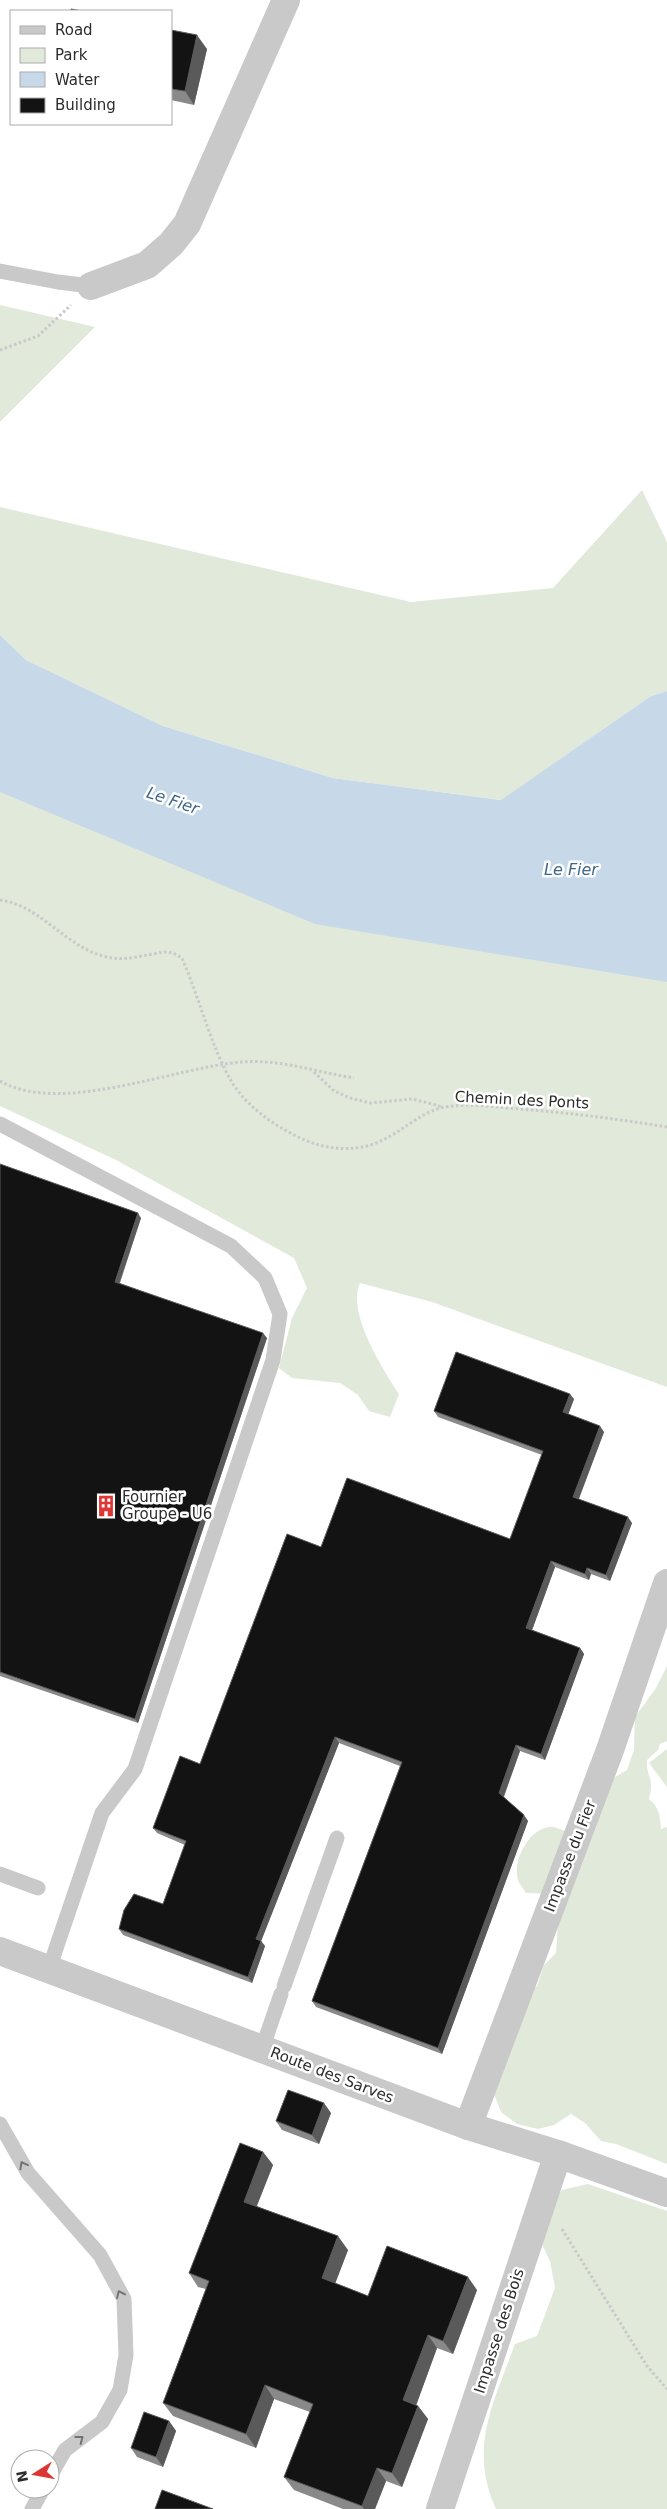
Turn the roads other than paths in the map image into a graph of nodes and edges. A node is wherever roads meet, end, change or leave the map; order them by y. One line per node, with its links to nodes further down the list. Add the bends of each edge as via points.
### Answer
1 (286, 0): 3 (street, via 187,224 171,244 147,265)
2 (0, 271): 3 (lane)
3 (91, 286)
4 (0, 1124): 10 (lane, via 231,1246 265,1278 280,1314 273,1360 135,1769 102,1812)
5 (667, 1583): 13 (street, Impasse du Fier, via 610,1750)
6 (337, 1838): 11 (lane)
7 (0, 1874): 8 (lane)
8 (38, 1888)
9 (0, 1951): 10 (street, Route des Sarves)
10 (49, 1969): 11 (street, Route des Sarves)
11 (262, 2049): 13 (street, Route des Sarves)
12 (0, 2124): 16 (lane, one-way to 12, via 65,2450 102,2422 120,2390 126,2355 124,2300 100,2255 28,2173)
13 (468, 2126): 14 (street, Route des Sarves)
14 (558, 2154): 15 (street, Route des Sarves); 17 (street, Impasse des Bois)
15 (667, 2194)
16 (60, 2459)
17 (440, 2509)

